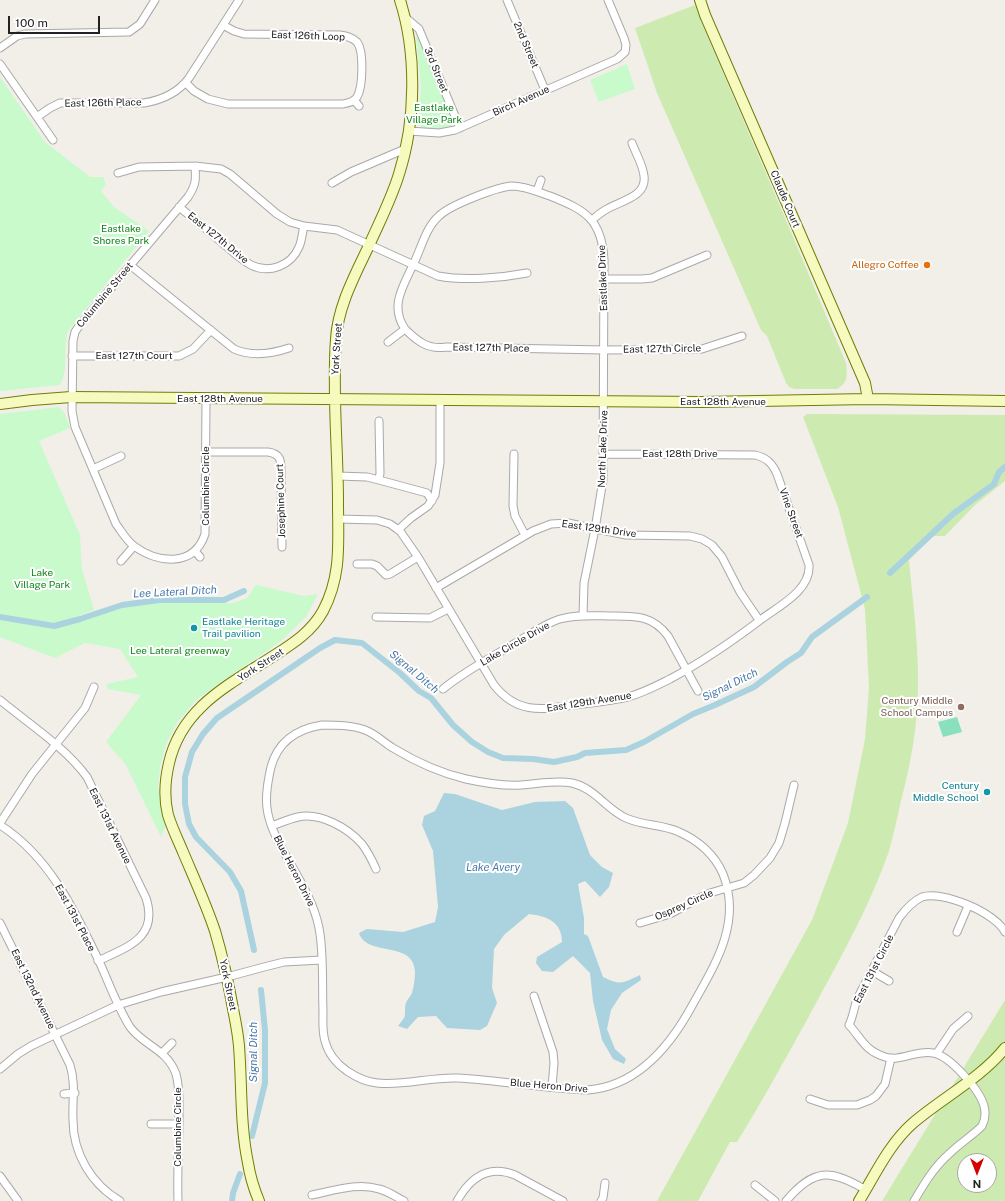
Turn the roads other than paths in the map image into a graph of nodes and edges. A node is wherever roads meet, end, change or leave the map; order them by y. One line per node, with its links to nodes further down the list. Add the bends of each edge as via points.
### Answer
1 (155, 0): 9 (street, via 140,24 129,32 25,34 17,36)
2 (239, 0): 8 (street)
3 (400, 0): 7 (street, York Street)
4 (507, 0): 12 (street, 2nd Street)
5 (608, 0): 12 (street, Birch Avenue, via 624,38 624,54)
6 (700, 0): 44 (street, Claude Court, via 865,383)
7 (406, 18): 16 (street, 3rd Street, via 419,29); 17 (street, York Street, via 412,82)
8 (223, 25): 11 (street); 13 (street, East 126th Loop, via 234,32 244,34 351,37 360,46 361,54 361,84)
9 (0, 48)
10 (0, 64): 15 (street)
11 (186, 83): 13 (street, via 204,98 228,104 334,104); 15 (street, East 126th Place, via 172,94 154,101 60,103)
12 (545, 90): 16 (street, Birch Avenue)
13 (354, 100): 14 (street)
14 (359, 106)
15 (37, 117): 18 (street)
16 (460, 128): 17 (street, Birch Avenue, via 439,133)
17 (409, 131): 20 (street, York Street)
18 (53, 140)
19 (632, 144): 27 (street, via 643,170 643,186 636,194 606,209)
20 (405, 149): 24 (street); 29 (street, York Street, via 392,196)
21 (195, 166): 22 (street, via 139,167); 26 (street, Columbine Street, via 194,188); 28 (street, via 225,171 281,217)
22 (118, 173)
23 (541, 180): 25 (street)
24 (332, 183)
25 (537, 191): 27 (street, Eastlake Drive, via 580,209); 32 (street, Eastlake Drive, via 501,187 444,212 431,225)
26 (179, 207): 28 (street, East 127th Drive, via 258,268 289,266 299,247); 31 (street, Columbine Street)
27 (592, 220): 34 (street, Eastlake Drive, via 602,241)
28 (304, 226): 29 (street, via 333,229)
29 (370, 244): 32 (street); 45 (street, York Street, via 338,322)
30 (708, 256): 34 (street, via 652,278)
31 (130, 264): 36 (street); 41 (street, Columbine Street, via 75,332)
32 (413, 266): 33 (street, via 447,278 498,278); 35 (street, Eastlake Drive, via 399,297 398,312)
33 (526, 273)
34 (604, 279): 40 (street, Eastlake Drive)
35 (405, 329): 38 (street); 40 (street, East 127th Place, via 417,341 438,348)
36 (211, 330): 39 (street, via 234,349 248,353 273,353); 41 (street, East 127th Court, via 193,349 180,356)
37 (742, 336): 40 (street, East 127th Circle, via 702,349)
38 (388, 342)
39 (288, 348)
40 (604, 350): 48 (street, Eastlake Drive)
41 (72, 356): 42 (street, Columbine Street)
42 (72, 398): 43 (street, East 128th Avenue); 49 (street, East 128th Avenue); 56 (street, via 75,427)
43 (206, 399): 45 (street, East 128th Avenue); 51 (street, Columbine Circle)
44 (868, 399): 47 (street, East 128th Avenue); 48 (street, East 128th Avenue)
45 (336, 400): 46 (street, East 128th Avenue); 57 (street, York Street)
46 (440, 400): 48 (street, East 128th Avenue); 59 (street, via 440,463)
47 (1005, 400)
48 (604, 401): 53 (street, North Lake Drive)
49 (0, 404)
50 (379, 421): 58 (street)
51 (206, 452): 65 (street, Josephine Court, via 278,452 281,463); 66 (street, Columbine Circle, via 206,534)
52 (514, 454): 63 (street, via 513,506)
53 (604, 454): 54 (street, East 128th Drive); 61 (street, North Lake Drive, via 603,480)
54 (755, 454): 71 (street, Vine Street, via 767,459 777,474 808,560 810,570)
55 (121, 456): 56 (street)
56 (93, 469): 64 (street, via 116,524)
57 (338, 476): 58 (street); 60 (street, York Street)
58 (379, 480): 59 (street, via 427,493)
59 (432, 500): 62 (street)
60 (338, 519): 62 (street, East 129th Avenue, via 377,520); 97 (street, York Street, via 336,575 329,598 319,617 296,641 200,707 177,739 168,766 168,814 214,929)
61 (595, 529): 63 (street, East 129th Drive, via 568,523 551,524); 74 (street, North Lake Drive, via 584,583); 76 (street, East 129th Drive, via 626,535 702,538 722,557 740,592)
62 (398, 530): 68 (street, East 129th Avenue)
63 (525, 535): 72 (street, East 129th Drive)
64 (134, 546): 66 (street, via 164,559 183,558); 69 (street)
65 (282, 547)
66 (195, 551): 67 (street)
67 (200, 557)
68 (418, 557): 70 (street, via 386,575 372,564); 72 (street, East 129th Avenue)
69 (121, 561)
70 (357, 564)
71 (806, 582): 76 (street, East 129th Avenue, via 797,592)
72 (436, 588): 73 (street, East 129th Avenue)
73 (448, 609): 75 (street, via 430,618); 77 (street, East 129th Avenue)
74 (582, 616): 77 (street, Lake Circle Drive, via 552,622); 78 (street, Lake Circle Drive, via 633,616 648,620 665,633)
75 (376, 617)
76 (759, 620): 78 (street, East 129th Avenue, via 710,657)
77 (480, 663): 78 (street, East 129th Avenue, via 507,699 525,708 536,710 628,697); 80 (street, Lake Circle Drive)
78 (686, 670): 81 (street, Lake Circle Drive)
79 (94, 687): 83 (street, via 86,708)
80 (443, 689)
81 (698, 691)
82 (0, 700): 83 (street, East 131st Avenue)
83 (56, 745): 85 (street, via 32,774); 95 (street, East 131st Avenue, via 87,777 146,898 148,907 148,924 142,936 128,947)
84 (794, 785): 88 (street, Osprey Circle, via 785,823 775,850 749,880)
85 (0, 824): 95 (street, East 131st Place, via 28,848 49,872 71,906)
86 (272, 826): 87 (street, via 304,816 334,824 362,844); 88 (street, Blue Heron Drive, via 266,796 272,763 278,749 292,736 308,727 347,726 378,737 426,766 467,779 507,785 557,781 586,788 627,819 678,831 696,841 719,866); 94 (street, Blue Heron Drive, via 312,904 320,929)
87 (376, 869)
88 (728, 887): 91 (street, Osprey Circle, via 695,900 670,914); 110 (street, Blue Heron Drive, via 729,919 722,946 713,968 675,1035 645,1067 622,1082 588,1090)
89 (968, 906): 92 (street); 93 (street, East 131st Circle, via 993,918); 96 (street, East 131st Circle, via 948,897 920,898 899,918)
90 (0, 923): 102 (street, East 132nd Avenue)
91 (640, 923)
92 (956, 932)
93 (1005, 932)
94 (322, 960): 97 (street, via 284,962); 110 (street, Blue Heron Drive, via 325,1040 334,1059 360,1079 381,1083 455,1078)
95 (98, 961): 100 (street, East 131st Place)
96 (872, 971): 98 (street); 107 (street, East 131st Circle, via 857,999 849,1025 867,1047 877,1054)
97 (227, 977): 100 (street, via 168,990); 124 (street, York Street, via 239,1044 245,1145 250,1174)
98 (889, 981)
99 (534, 996): 110 (street, via 553,1052)
100 (118, 1005): 102 (street); 105 (street, Columbine Circle, via 135,1033)
101 (968, 1016): 106 (street, via 953,1029)
102 (55, 1034): 108 (street, via 24,1050); 111 (street, East 132nd Avenue, via 72,1072)
103 (172, 1043): 105 (street)
104 (1005, 1048): 109 (street)
105 (162, 1053): 115 (street, Columbine Circle, via 173,1067 179,1086)
106 (937, 1054): 107 (street, via 924,1052); 109 (street, via 955,1065)
107 (891, 1058): 113 (street, via 886,1084 870,1100 857,1105 828,1105)
108 (0, 1069)
109 (968, 1081): 119 (street, via 906,1130); 132 (street, via 983,1102 986,1112 984,1122 939,1163)
110 (552, 1087)
111 (75, 1093): 112 (street); 122 (street, East 132nd Avenue, via 72,1119 81,1160 90,1174)
112 (64, 1094)
113 (810, 1099)
114 (151, 1124): 115 (street)
115 (179, 1124): 123 (street, Columbine Circle)
116 (1, 1181): 121 (street)
117 (605, 1183): 128 (street)
118 (755, 1185): 129 (street)
119 (866, 1190): 130 (street, via 842,1177 818,1176 803,1183); 131 (street)
120 (312, 1195): 125 (street, via 368,1186)
121 (18, 1201)
122 (120, 1201)
123 (178, 1201)
124 (259, 1201)
125 (404, 1201)
126 (457, 1201): 127 (street, via 472,1180 482,1174 497,1171 509,1172)
127 (562, 1201)
128 (601, 1201)
129 (775, 1201)
130 (786, 1201)
131 (859, 1201)
132 (914, 1201)

